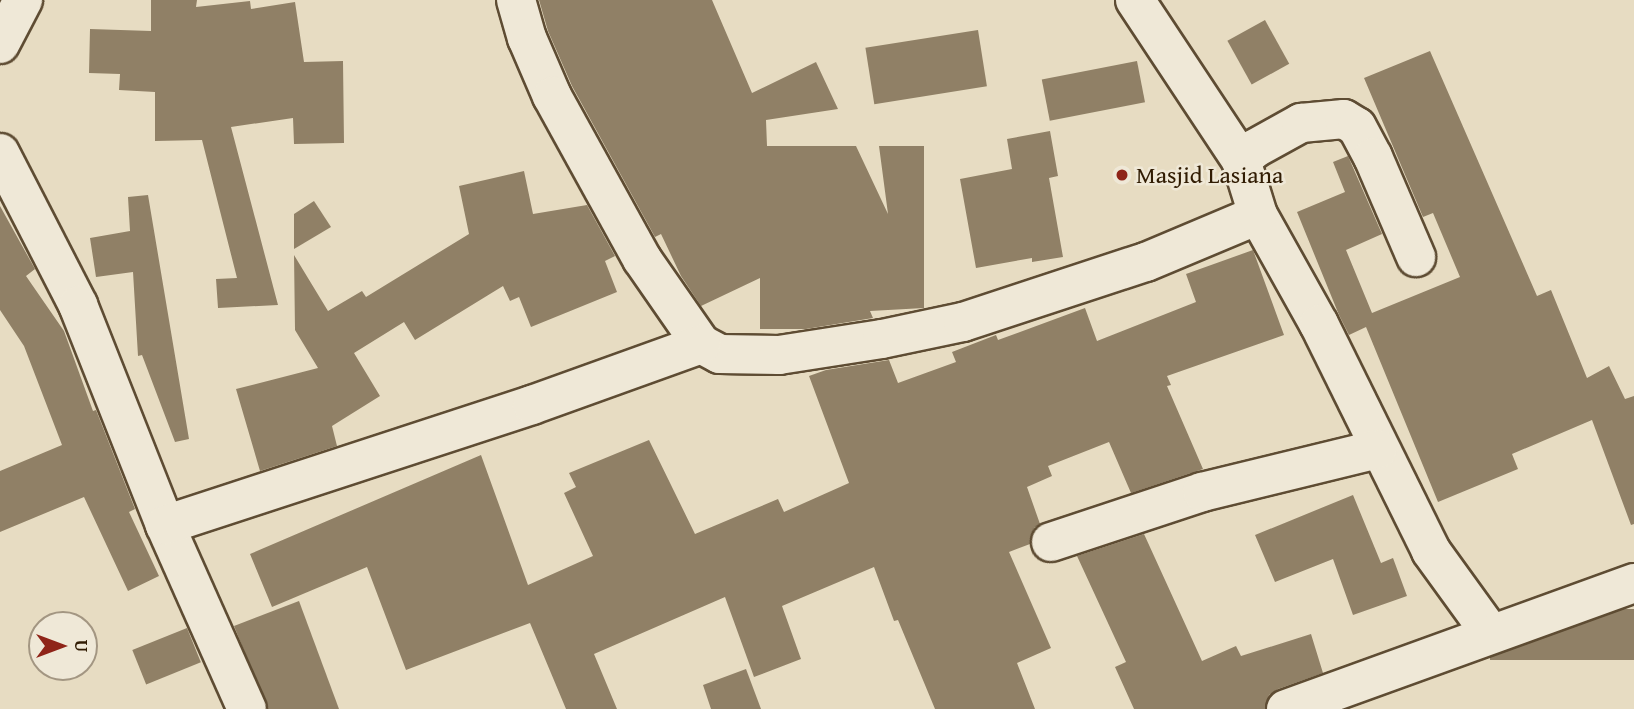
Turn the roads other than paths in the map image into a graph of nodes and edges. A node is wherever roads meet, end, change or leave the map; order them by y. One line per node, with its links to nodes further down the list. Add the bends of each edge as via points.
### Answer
1 (23, 0): 4 (street)
2 (516, 0): 9 (street, via 552,96 642,259)
3 (1135, 0): 6 (street)
4 (0, 44)
5 (0, 153): 11 (street, via 78,305)
6 (1241, 160): 7 (street); 8 (street, via 1301,123 1344,119 1357,127 1373,157)
7 (1258, 215): 9 (street, via 1146,262 963,322 779,355 720,354); 10 (street, via 1319,324)
8 (1416, 257)
9 (701, 344): 11 (street)
10 (1378, 449): 12 (street, via 1202,492); 14 (street, via 1430,551)
11 (165, 525): 15 (street)
12 (1051, 542)
13 (1634, 583): 14 (street)
14 (1491, 634): 16 (street)
15 (247, 709)
16 (1286, 709)

